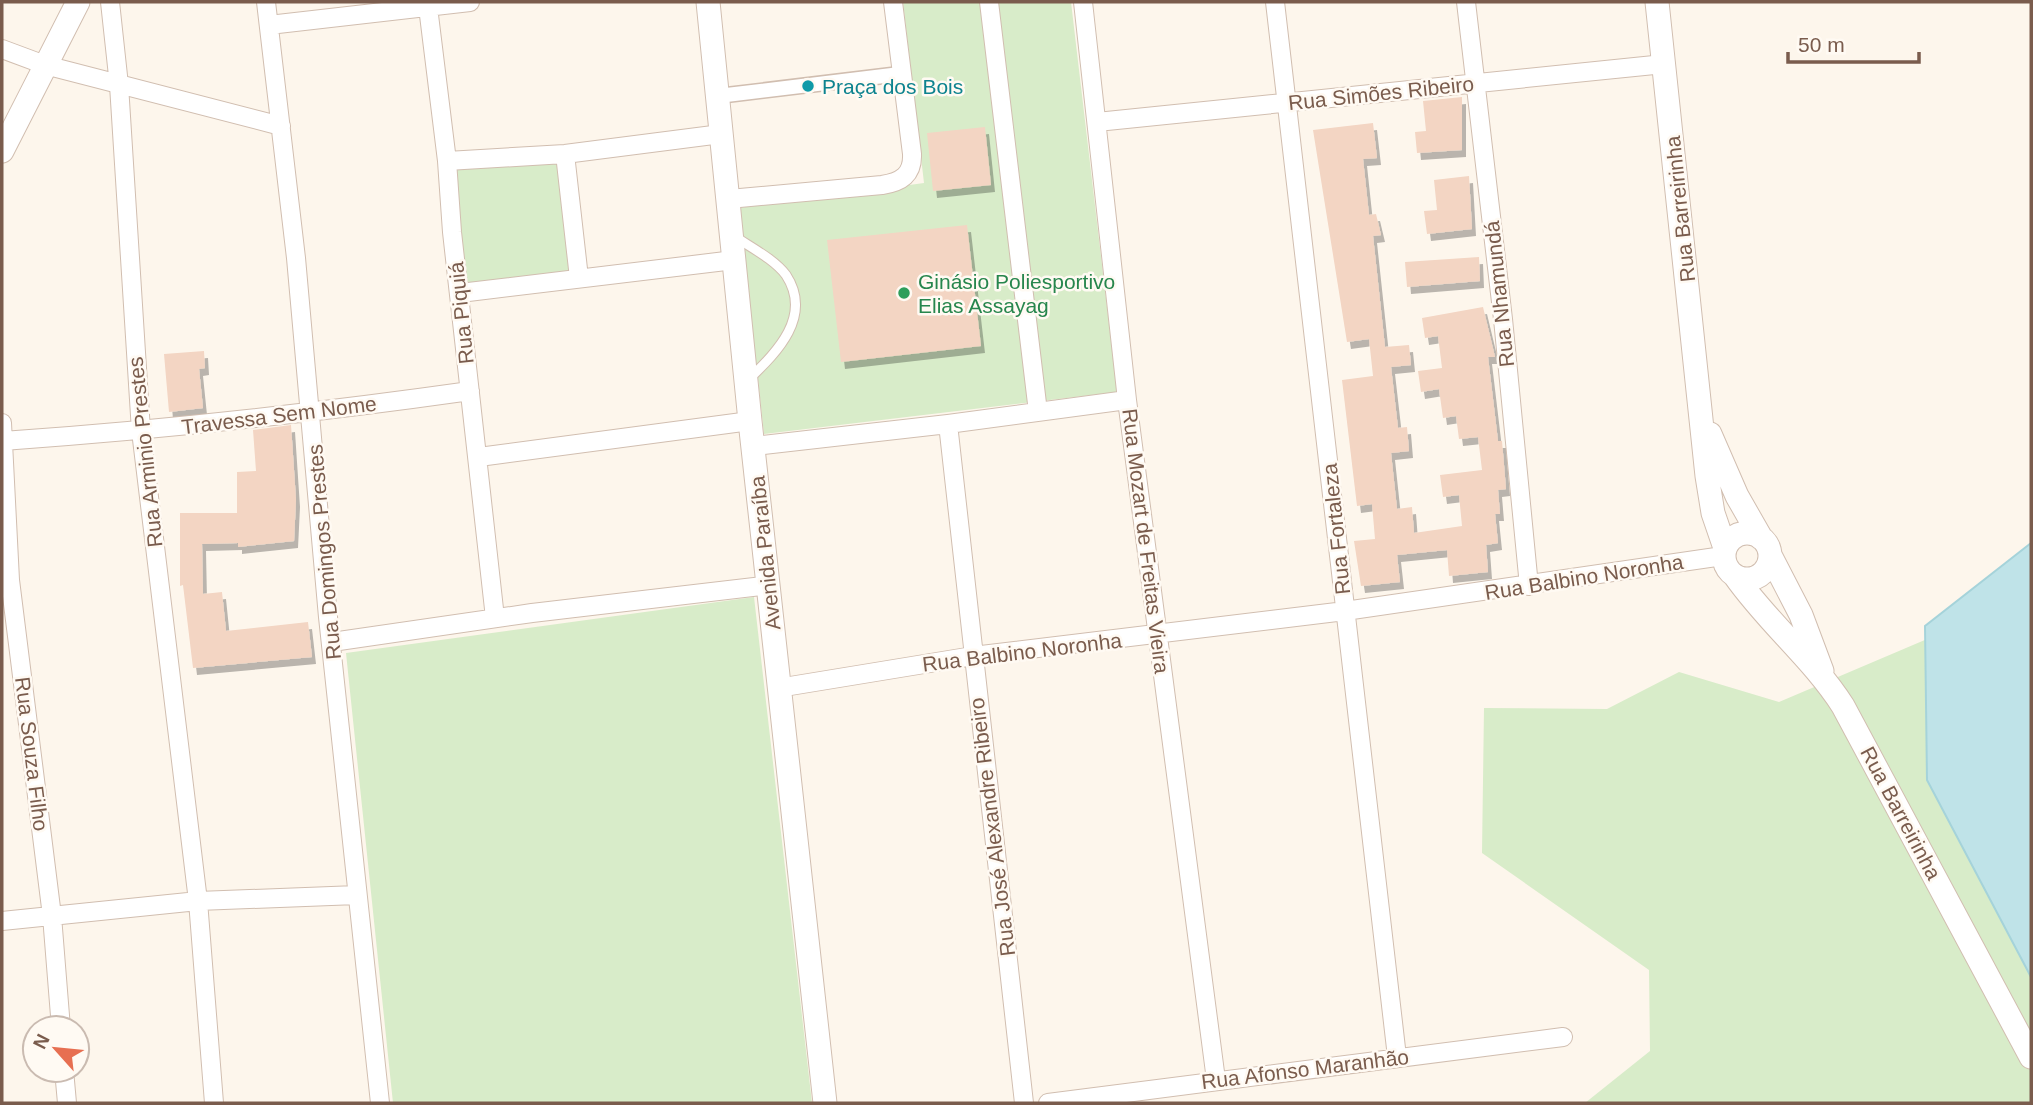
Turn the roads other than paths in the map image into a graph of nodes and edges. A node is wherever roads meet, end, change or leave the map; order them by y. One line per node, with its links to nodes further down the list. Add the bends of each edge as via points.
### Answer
1 (78, 2): 16 (street)
2 (110, 2): 19 (street, Rua Arminio Prestes)
3 (267, 2): 13 (street, Rua Domingos Prestes)
4 (470, 2): 12 (street)
5 (708, 2): 20 (street, Avenida Paraíba)
6 (893, 2): 17 (street)
7 (989, 2): 36 (street)
8 (1083, 2): 22 (street, Rua Mozart de Freitas Vieira)
9 (1275, 2): 21 (street, Rua Fortaleza)
10 (1466, 2): 18 (street, Rua Nhamundá)
11 (1657, 2): 15 (street, Rua Barreirinha)
12 (428, 7): 13 (street); 27 (street, Rua Piquiá)
13 (269, 25): 23 (street, Rua Domingos Prestes)
14 (2, 48): 16 (street)
15 (1664, 64): 18 (street, Rua Simões Ribeiro); 38 (street, Rua Barreirinha)
16 (45, 65): 19 (street); 25 (street)
17 (901, 74): 20 (street); 28 (street, via 913,162 901,180 862,188)
18 (1475, 83): 21 (street, Rua Simões Ribeiro); 50 (street, Rua Nhamundá)
19 (119, 85): 23 (street); 41 (street, Rua Arminio Prestes)
20 (718, 96): 24 (street, Avenida Paraíba)
21 (1287, 102): 22 (street, Rua Simões Ribeiro); 51 (street, Rua Fortaleza)
22 (1097, 122): 35 (street, Rua Mozart de Freitas Vieira)
23 (281, 126): 37 (street, Rua Domingos Prestes)
24 (722, 134): 26 (street); 28 (street, Avenida Paraíba)
25 (2, 151)
26 (565, 154): 27 (street); 31 (street)
27 (447, 161): 32 (street, Rua Piquiá)
28 (729, 199): 29 (street, Avenida Paraíba)
29 (730, 234): 30 (street, Avenida Paraíba); 33 (lane, via 783,272 794,306 786,340)
30 (733, 260): 31 (street); 33 (street, Avenida Paraíba)
31 (579, 278): 32 (street)
32 (460, 293): 34 (street, Rua Piquiá)
33 (746, 382): 39 (street, Avenida Paraíba)
34 (470, 391): 37 (street, Travessa Sem Nome); 44 (street, Rua Piquiá)
35 (1127, 400): 36 (street); 53 (street, Rua Mozart de Freitas Vieira)
36 (1038, 412): 40 (street)
37 (311, 413): 41 (street, Travessa Sem Nome); 54 (street, Rua Domingos Prestes)
38 (1702, 416): 45 (street, Rua Barreirinha); 46 (street, Rua Barreirinha, via 1711,503)
39 (750, 421): 43 (street, Avenida Paraíba); 44 (street)
40 (947, 424): 43 (street); 55 (street, Rua José Alexandre Ribeiro)
41 (141, 431): 42 (street, Travessa Sem Nome); 59 (street, Rua Arminio Prestes)
42 (2, 432): 48 (street, Rua Souza Filho)
43 (754, 446): 49 (street, Avenida Paraíba)
44 (479, 457): 52 (street, Rua Piquiá)
45 (1765, 546): 46 (street, via 1745,533 1730,540); 47 (street, via 1763,573 1745,579); 56 (street, Rua Barreirinha, via 1807,629)
46 (1724, 552): 47 (street, Rua Barreirinha, via 1725,564); 50 (street, Rua Balbino Noronha)
47 (1735, 576): 56 (street, Rua Barreirinha, via 1776,628)
48 (6, 578): 60 (street, Rua Souza Filho)
49 (770, 585): 52 (street); 57 (street, Avenida Paraíba)
50 (1529, 586): 51 (street, Rua Balbino Noronha)
51 (1345, 611): 53 (street, Rua Balbino Noronha); 64 (street, Rua Fortaleza)
52 (495, 618): 54 (street)
53 (1157, 634): 55 (street, Rua Balbino Noronha); 66 (street, Rua Mozart de Freitas Vieira)
54 (332, 642): 58 (street, Rua Domingos Prestes)
55 (972, 656): 57 (street, Rua Balbino Noronha); 72 (street, Rua José Alexandre Ribeiro)
56 (1823, 674): 65 (street, Rua Barreirinha)
57 (778, 688): 71 (street, Avenida Paraíba)
58 (357, 895): 59 (street); 70 (street, Rua Domingos Prestes)
59 (198, 901): 60 (street); 69 (street, Rua Arminio Prestes)
60 (52, 916): 61 (street); 62 (street, Rua Souza Filho)
61 (2, 920)
62 (60, 1014)
63 (1563, 1037): 64 (street, Rua Afonso Maranhão)
64 (1397, 1056): 66 (street, Rua Afonso Maranhão)
65 (2031, 1057)
66 (1216, 1080): 73 (street, Rua Afonso Maranhão)
67 (65, 1084): 68 (street)
68 (67, 1103)
69 (214, 1103)
70 (380, 1103)
71 (825, 1103)
72 (1024, 1103)
73 (1048, 1103)

